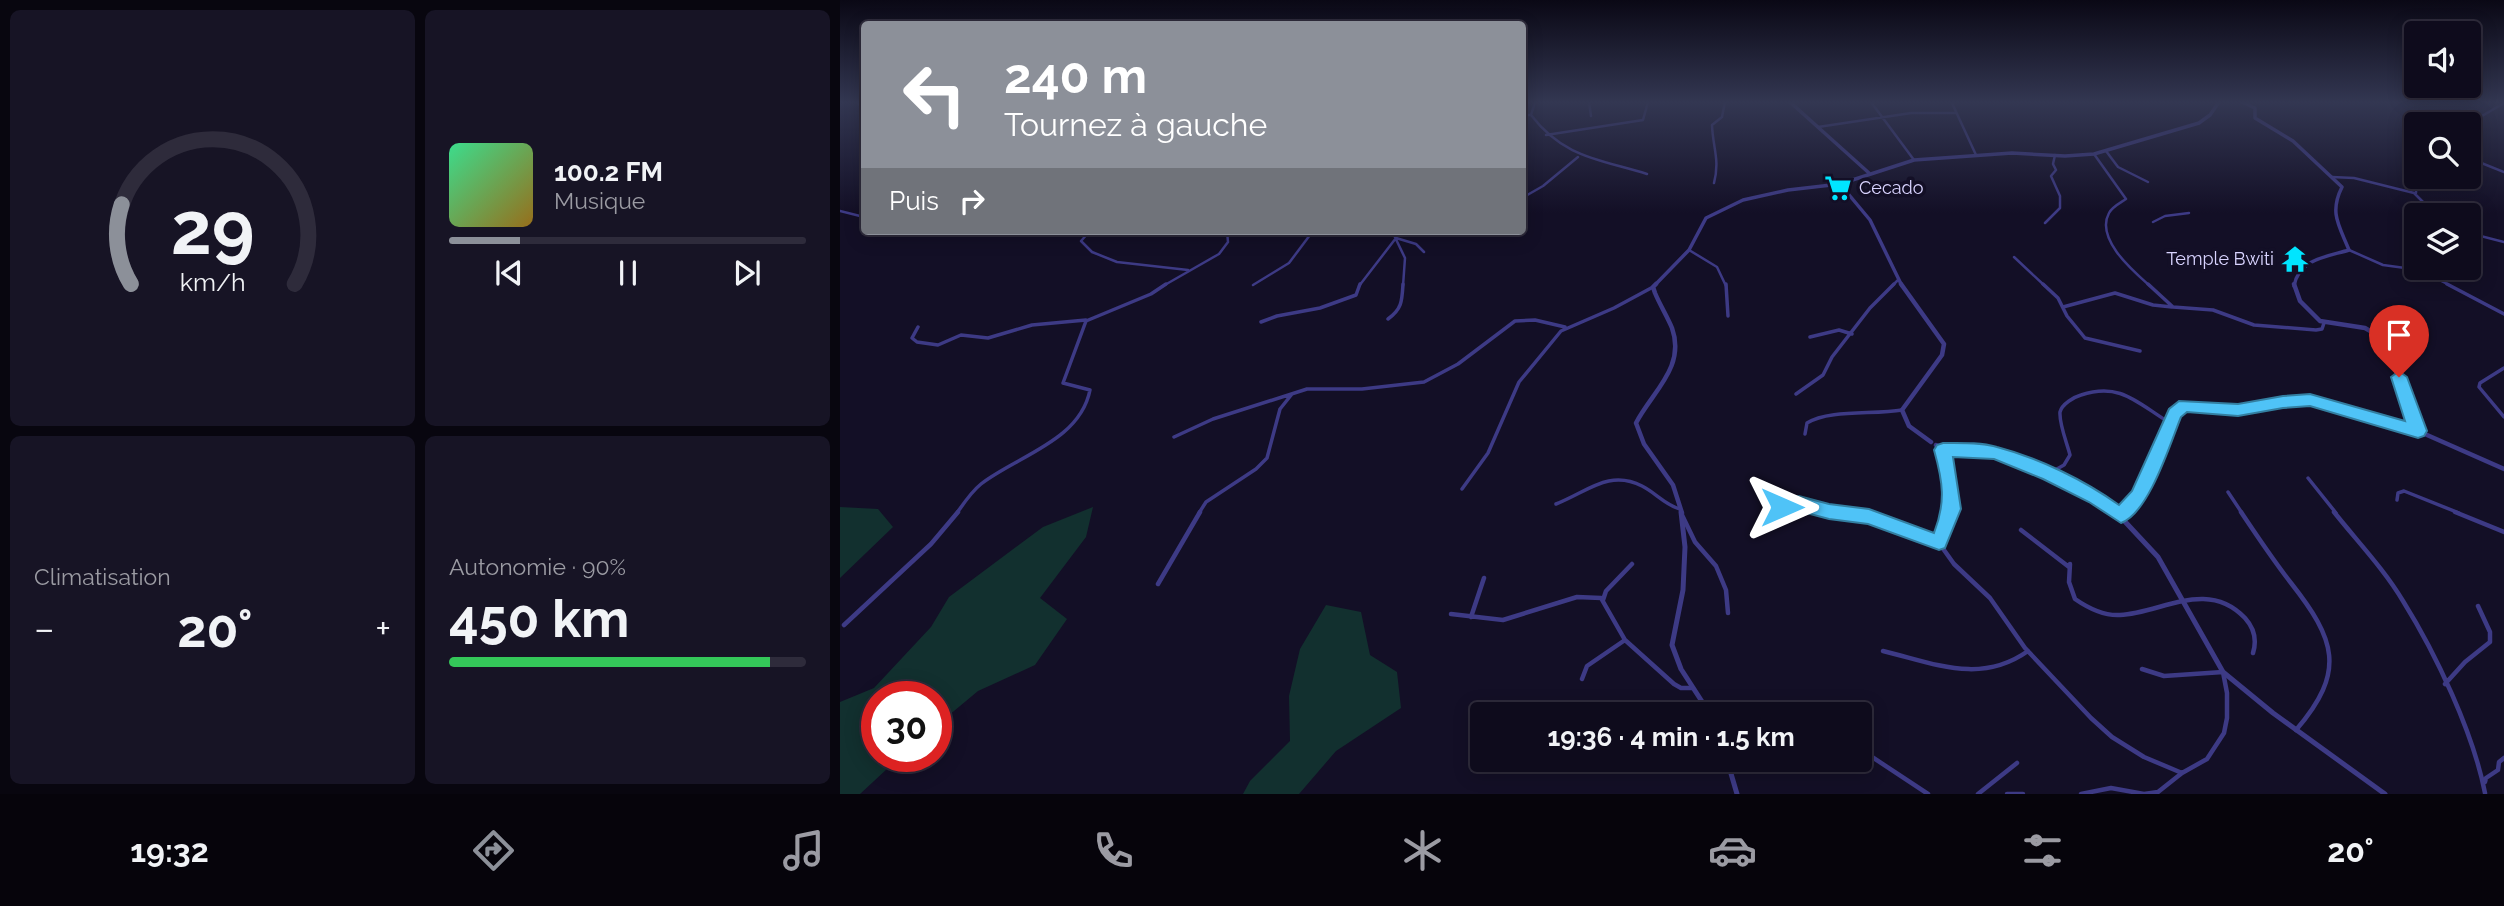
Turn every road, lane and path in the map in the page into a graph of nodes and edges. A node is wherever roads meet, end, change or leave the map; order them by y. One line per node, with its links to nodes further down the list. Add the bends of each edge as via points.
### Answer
1 (1550, 139): 12 (street)
2 (1713, 139): 20 (street, via 1720,164)
3 (1831, 139): 16 (street)
4 (1898, 139): 13 (street)
5 (1968, 139): 10 (street)
6 (2146, 139): 8 (street)
7 (2291, 139): 18 (street)
8 (2106, 151): 9 (street); 19 (street, via 2118,167)
9 (2094, 154): 11 (street); 47 (street, via 2126,199 2111,209 2107,218 2115,250 2135,275)
10 (1976, 155): 11 (street); 13 (street)
11 (2055, 155): 30 (street, via 2056,170 2051,176 2062,195 2060,212)
12 (1578, 157): 17 (street); 24 (street)
13 (1914, 160): 16 (street)
14 (2481, 163): 15 (street)
15 (2504, 172)
16 (1869, 173): 21 (street)
17 (1647, 174)
18 (2332, 177): 23 (street); 39 (street, via 2342,187 2334,201 2334,213)
19 (2148, 182)
20 (1714, 183)
21 (1840, 184): 38 (street, via 1775,192 1718,210 1703,223); 43 (street, via 1870,220)
22 (2416, 189): 23 (street)
23 (2416, 194): 25 (street)
24 (1526, 196)
25 (2425, 203)
26 (840, 211): 28 (street)
27 (2189, 213): 29 (street)
28 (861, 215)
29 (2152, 222)
30 (2045, 223)
31 (1087, 235): 42 (street, via 1082,242 1101,259)
32 (1227, 235): 42 (street, via 1219,254)
33 (1310, 235): 44 (street, via 1289,263)
34 (1394, 235): 36 (street)
35 (2481, 236): 37 (street)
36 (1395, 238): 40 (street, via 1416,244); 50 (street, via 1405,258 1404,275 1401,306); 52 (street, via 1387,253 1368,269 1356,295)
37 (2504, 243)
38 (1689, 250): 45 (street); 49 (street, via 1720,269 1730,295)
39 (2348, 250): 48 (street, via 2383,265 2420,270); 53 (street, via 2308,262 2296,275 2296,295)
40 (1424, 252)
41 (2014, 257): 46 (street)
42 (1188, 270): 51 (street, via 1151,294)
43 (1898, 279): 56 (street); 62 (street, via 1945,349)
44 (1253, 285)
45 (1653, 288): 55 (street); 76 (street, via 1674,334 1676,353 1669,375 1636,423 1639,436 1670,479)
46 (2063, 307): 47 (street, via 2115,293); 58 (street, via 2085,338)
47 (2173, 307): 53 (street, via 2213,310 2259,326 2316,330)
48 (2504, 314)
49 (1728, 316)
50 (1388, 319)
51 (1088, 320): 54 (street, via 1032,325 988,338 961,335 939,345 912,338); 91 (street, via 1063,383 1090,390 1080,415 1033,454 975,489 944,530)
52 (1261, 322)
53 (2324, 323): 65 (street, via 2365,328 2384,339)
54 (918, 327)
55 (1564, 327): 60 (street, via 1515,321 1458,364 1418,384 1318,387); 72 (street, via 1519,382 1488,453)
56 (1852, 334): 57 (street, via 1839,330); 61 (street, via 1823,375)
57 (1810, 337)
58 (2140, 351)
59 (2504, 368): 63 (street, via 2479,387)
60 (1293, 393): 67 (street); 84 (street, via 1280,410 1267,458 1201,507)
61 (1796, 394)
62 (1902, 411): 66 (street, via 1818,416 1807,423); 68 (street, via 1909,426)
63 (2504, 417)
64 (2169, 423): 65 (street, via 2184,405 2238,410 2310,400); 70 (street, via 2120,392 2100,389 2075,397 2060,413 2070,455); 78 (street, via 2139,495)
65 (2418, 431): 69 (street)
66 (1805, 434)
67 (1174, 437)
68 (1943, 450): 70 (street, via 1995,453); 81 (street, via 1952,509)
69 (2504, 469)
70 (2049, 474): 78 (street)
71 (2308, 478): 99 (street, via 2403,600)
72 (1462, 489)
73 (2228, 492): 102 (street, via 2316,615 2327,639 2330,672 2324,691)
74 (2397, 500): 80 (street, via 2398,493 2404,491)
75 (1556, 504): 76 (street, via 1598,480 1613,478 1640,484 1665,503)
76 (1679, 507): 88 (street, via 1695,542 1716,566 1726,590); 100 (street, via 1685,547 1683,590 1672,645)
77 (1782, 507): 81 (street, via 1799,503 1869,516)
78 (2121, 516): 86 (street, via 2158,556)
79 (2021, 530): 86 (street, via 2069,566 2075,599 2104,613 2130,614)
80 (2504, 532)
81 (1939, 543): 94 (street, via 1990,598)
82 (1632, 564): 85 (street)
83 (1484, 578): 90 (street)
84 (1158, 584)
85 (1603, 600): 90 (street, via 1568,598 1509,620); 92 (street)
86 (2180, 600): 95 (street, via 2232,607 2252,628 2256,640); 97 (street)
87 (2478, 606): 99 (street, via 2490,642)
88 (1728, 613)
89 (1451, 614): 90 (street)
90 (1471, 617)
91 (844, 625)
92 (1625, 640): 98 (street, via 1587,666); 100 (street, via 1674,684)
93 (1883, 651): 94 (street, via 1979,670 2008,666)
94 (2028, 651): 107 (street, via 2112,737)
95 (2253, 653)
96 (2142, 669): 97 (street, via 2164,676)
97 (2223, 672): 102 (street); 107 (street, via 2228,705 2224,733 2207,759)
98 (1582, 679)
99 (2445, 684): 116 (street, via 2478,758)
100 (1694, 687): 101 (street)
101 (1703, 702)
102 (2296, 730): 115 (street)
103 (1872, 757): 109 (street)
104 (2504, 758): 116 (street, via 2498,770 2486,778)
105 (2017, 763): 110 (street)
106 (1731, 772): 108 (street)
107 (2182, 773): 114 (street, via 2158,792)
108 (1737, 794)
109 (1928, 794)
110 (1978, 794)
111 (2007, 794): 112 (street)
112 (2023, 794)
113 (2081, 794): 114 (street, via 2111,788)
114 (2144, 794)
115 (2385, 794)
116 (2485, 794)

